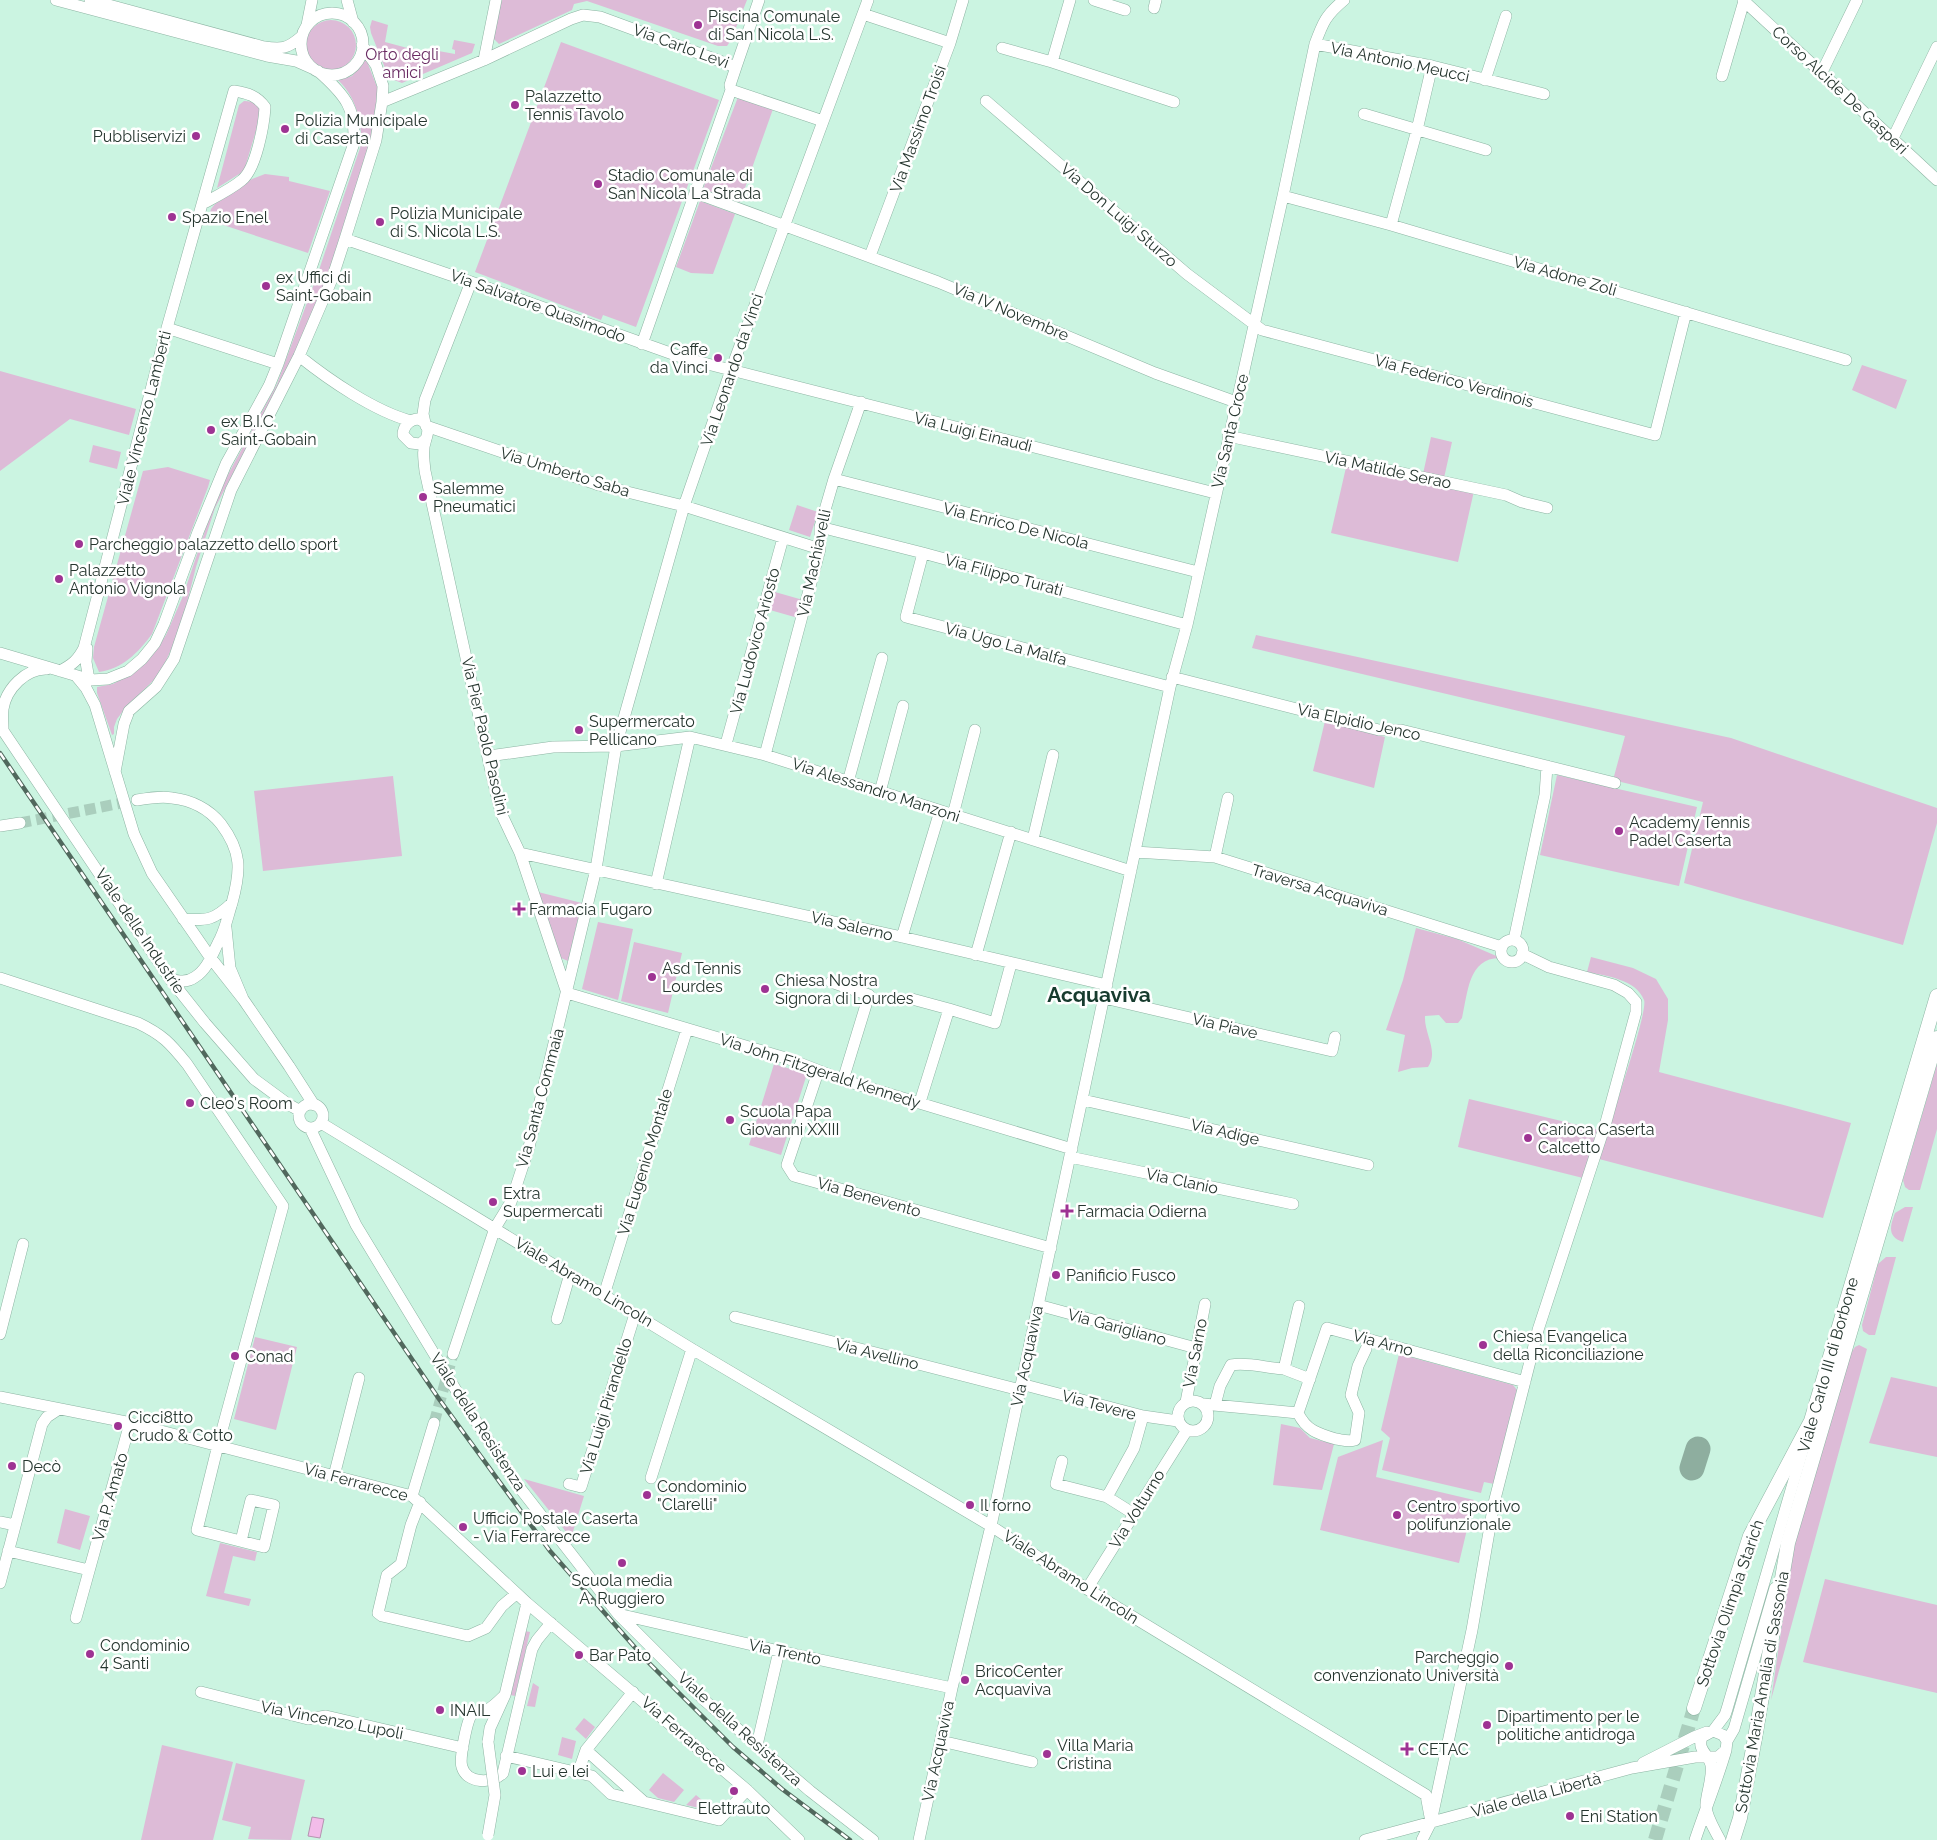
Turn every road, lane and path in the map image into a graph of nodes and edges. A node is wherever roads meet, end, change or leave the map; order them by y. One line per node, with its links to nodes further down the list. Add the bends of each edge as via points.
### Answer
1 (56, 0): 29 (street, via 296,61)
2 (90, 0): 19 (street, via 264,47 280,49)
3 (312, 0): 18 (street)
4 (347, 0): 17 (street)
5 (496, 0): 25 (street)
6 (759, 0): 28 (street)
7 (868, 0): 15 (street, Via Leonardo da Vinci)
8 (963, 0): 20 (street, Via Massimo Troisi)
9 (1070, 0): 26 (street)
10 (1094, 0): 14 (street)
11 (1344, 0): 21 (street, Via Santa Croce, via 1329,12)
12 (1857, 0): 30 (street)
13 (1744, 1): 30 (street, Corso Alcide De Gasperi); 31 (street)
14 (1125, 10)
15 (863, 14): 20 (street); 39 (street, Via Leonardo da Vinci)
16 (1506, 16): 32 (street, Via Antonio Meucci)
17 (354, 22): 18 (street, via 340,15 325,14); 22 (street, via 362,36)
18 (307, 25): 19 (street)
19 (302, 38): 29 (street, via 304,58)
20 (950, 43): 50 (street, Via Massimo Troisi)
21 (1315, 44): 27 (street, Via Antonio Meucci); 45 (street, Via Santa Croce)
22 (362, 45): 29 (street, via 357,61 343,72 326,74); 36 (street, via 376,65 383,86)
23 (1937, 47): 41 (street)
24 (1002, 48): 26 (street)
25 (484, 60): 28 (street, Via Carlo Levi, via 584,15 600,17); 36 (street, Via Carlo Levi)
26 (1052, 62): 37 (street)
27 (1432, 66): 32 (street, Via Antonio Meucci); 40 (street)
28 (736, 67): 33 (street, Via Carlo Levi)
29 (316, 70): 58 (street, via 347,102 353,116 354,140)
30 (1822, 72): 41 (street, Corso Alcide De Gasperi)
31 (1722, 76)
32 (1485, 80): 34 (street, Via Antonio Meucci)
33 (731, 90): 39 (street); 44 (street, Via Carlo Levi)
34 (1544, 94)
35 (986, 101): 53 (street, Via Don Luigi Sturzo, via 1187,274)
36 (382, 102): 49 (street, via 376,140)
37 (1174, 102)
38 (1364, 114): 40 (street)
39 (823, 121): 47 (street, Via Leonardo da Vinci)
40 (1417, 130): 42 (street); 48 (street)
41 (1893, 138): 43 (street, Corso Alcide De Gasperi)
42 (1486, 150)
43 (1937, 180)
44 (696, 193): 47 (street, Via IV Novembre); 55 (street, Via Carlo Levi)
45 (1283, 196): 48 (street, Via Adone Zoli); 53 (street, Via Santa Croce)
46 (202, 204): 46 (street, Viale Vincenzo Lamberti, via 244,180 251,168 266,107 259,98 234,92); 54 (street, Viale Vincenzo Lamberti)
47 (784, 224): 50 (street, Via IV Novembre); 59 (street, Via Leonardo da Vinci)
48 (1390, 225): 52 (street, Via Adone Zoli)
49 (345, 239): 51 (street, Via Salvatore Quasimodo); 56 (street, via 332,279)
50 (870, 256): 61 (street, Via IV Novembre, via 1156,373)
51 (471, 282): 55 (street, Via Salvatore Quasimodo); 63 (street, via 425,400)
52 (1686, 312): 53 (street, Via Federico Verdinois, via 1655,435 1262,330); 57 (street, Via Adone Zoli)
53 (1254, 324): 61 (street, Via Santa Croce)
54 (167, 328): 58 (street); 77 (street, Viale Vincenzo Lamberti)
55 (642, 344): 59 (street, Via Salvatore Quasimodo)
56 (299, 356): 62 (street, Via Pier Paolo Pasolini); 94 (street, via 231,490 174,658 156,687 129,712 120,738)
57 (1846, 360)
58 (278, 364): 82 (street, via 226,464 155,643 128,671 108,679)
59 (731, 370): 60 (street, Via Luigi Einaudi); 69 (street, Via Leonardo da Vinci)
60 (861, 402): 67 (street, Via Machiavelli); 68 (street, Via Luigi Einaudi)
61 (1236, 402): 64 (street, Via Santa Croce)
62 (384, 411): 63 (street, Via Pier Paolo Pasolini); 65 (street, Via Pier Paolo Pasolini)
63 (421, 427): 65 (street, via 404,427); 65 (street, Via Umberto Saba, via 420,444); 66 (street, Via Pier Paolo Pasolini); 69 (street, Via Umberto Saba, via 599,485)
64 (1228, 436): 68 (street, Via Santa Croce); 70 (street, Via Matilde Serao, via 1506,495)
65 (406, 438): 66 (street, Via Pier Paolo Pasolini)
66 (425, 472): 92 (street, Via Pier Paolo Pasolini)
67 (834, 479): 71 (street, Via Machiavelli); 75 (street, Via Enrico De Nicola)
68 (1215, 493): 75 (street, Via Santa Croce)
69 (684, 506): 72 (street, Via Umberto Saba); 89 (street, Via Leonardo da Vinci)
70 (1547, 508)
71 (820, 527): 73 (street, Via Machiavelli); 74 (street, Via Filippo Turati)
72 (783, 538): 73 (street, Via Umberto Saba); 88 (street, Via Ludovico Ariosto)
73 (820, 550): 90 (street, Via Machiavelli)
74 (923, 553): 76 (street, Via Filippo Turati); 83 (street, Via Ugo La Malfa, via 906,618)
75 (1198, 572): 76 (street, Via Santa Croce)
76 (1187, 625): 83 (street, Via Santa Croce)
77 (89, 631): 80 (street, Viale Vincenzo Lamberti, via 79,659); 82 (street, Viale Vincenzo Lamberti, via 86,662)
78 (0, 653): 80 (street)
79 (882, 658): 95 (street)
80 (58, 670): 81 (street); 85 (street, Viale delle Industrie, via 43,668 32,671 18,682 6,699)
81 (77, 677): 82 (street); 94 (street, via 95,705)
82 (89, 680)
83 (1171, 682): 93 (street, Via Elpidio Jenco, via 1380,730 1401,730); 106 (street, Via Santa Croce)
84 (903, 706): 97 (street)
85 (1, 728): 123 (street, Viale delle Industrie)
86 (975, 730): 101 (street)
87 (690, 736): 88 (street, Via Alessandro Manzoni); 89 (street, Via Alessandro Manzoni); 111 (street)
88 (726, 744): 90 (street, Via Alessandro Manzoni)
89 (616, 746): 92 (street, Via Alessandro Manzoni, via 553,747); 109 (street, Via Leonardo da Vinci)
90 (765, 755): 95 (street, Via Alessandro Manzoni)
91 (1053, 755): 105 (street)
92 (488, 756): 107 (street, Via Pier Paolo Pasolini, via 501,813)
93 (1547, 766): 96 (street, Via Elpidio Jenco); 116 (street, via 1545,795)
94 (115, 772): 113 (street, via 134,834 152,873)
95 (848, 782): 97 (street, Via Alessandro Manzoni)
96 (1615, 783)
97 (880, 792): 100 (street, Via Alessandro Manzoni)
98 (1228, 798): 108 (street)
99 (137, 800): 112 (street, via 170,797 187,800 217,819 234,843 238,855 237,887)
100 (940, 812): 101 (street, Via Alessandro Manzoni); 115 (street)
101 (953, 815): 104 (street, Via Alessandro Manzoni)
102 (20, 823): 103 (street)
103 (0, 826)
104 (1011, 832): 105 (street, Via Alessandro Manzoni); 119 (street)
105 (1033, 839): 110 (street, Via Alessandro Manzoni)
106 (1135, 852): 108 (street, Traversa Acquaviva); 110 (street, Via Santa Croce)
107 (520, 853): 109 (street, Via Salerno); 126 (street, Via Pier Paolo Pasolini)
108 (1216, 857): 117 (street, Traversa Acquaviva)
109 (596, 869): 111 (street, Via Salerno); 126 (street, Via Santa Commaia)
110 (1131, 871): 125 (street, Via Acquaviva)
111 (656, 884): 115 (street, Via Salerno)
112 (232, 903): 113 (street, via 213,918); 114 (street)
113 (183, 919): 120 (street)
114 (226, 926): 120 (street); 129 (street, via 230,968)
115 (902, 937): 119 (street, Via Salerno)
116 (1514, 940): 117 (street, via 1505,942); 118 (street, via 1521,945)
117 (1502, 947): 118 (street, via 1502,954 1508,961 1518,960)
118 (1522, 954): 165 (street, via 1557,969 1614,985 1636,1002 1606,1122 1538,1330)
119 (976, 955): 121 (street, Via Salerno)
120 (210, 958): 123 (street, via 194,978); 129 (street)
121 (1011, 964): 125 (street, Via Salerno); 131 (street, via 995,1023)
122 (0, 978): 180 (street, via 157,1032 187,1064 283,1206)
123 (170, 979): 140 (street, Viale delle Industrie, via 254,1079)
124 (831, 982): 136 (street, via 869,995)
125 (1107, 985): 128 (street, Via Acquaviva)
126 (567, 993): 132 (street, Via John Fitzgerald Kennedy); 146 (street, Via Santa Commaia, via 529,1147)
127 (1937, 996): 175 (main road, Viale Carlo III di Borbone)
128 (1104, 998): 133 (street, Via Piave, via 1332,1051); 137 (street, Via Acquaviva)
129 (243, 1000): 139 (street)
130 (912, 1000): 131 (street)
131 (949, 1009): 138 (street)
132 (687, 1029): 135 (street, Via John Fitzgerald Kennedy, via 790,1059); 150 (street, Via Eugenio Montale)
133 (1335, 1037)
134 (1937, 1038): 192 (main road, Viale Carlo III di Borbone)
135 (818, 1072): 136 (street, Via John Fitzgerald Kennedy); 148 (street, Via Benevento, via 787,1165 794,1176)
136 (843, 1080): 138 (street, Via John Fitzgerald Kennedy)
137 (1083, 1100): 143 (street, Via Acquaviva); 144 (street, Via Adige)
138 (920, 1102): 143 (street, Via John Fitzgerald Kennedy)
139 (314, 1104): 140 (street, via 306,1105); 141 (street, via 322,1112)
140 (300, 1111): 142 (street, via 301,1122)
141 (322, 1123): 142 (street); 146 (street, Viale Abramo Lincoln)
142 (310, 1128): 199 (street, Viale della Resistenza, via 356,1226 459,1395 516,1483)
143 (1071, 1153): 145 (street, Via Clanio); 148 (street, Via Acquaviva)
144 (1368, 1165)
145 (1293, 1204)
146 (500, 1231): 149 (street, Viale Abramo Lincoln); 161 (street, Via Santa Commaia, via 490,1242)
147 (23, 1244): 157 (street)
148 (1050, 1248): 152 (street, Via Acquaviva)
149 (570, 1274): 150 (street, Viale Abramo Lincoln); 156 (street)
150 (604, 1295): 154 (street, Viale Abramo Lincoln)
151 (1205, 1304): 158 (street, Via Sarno)
152 (1038, 1305): 158 (street, Via Garigliano); 166 (street, Via Acquaviva)
153 (1299, 1306): 162 (street)
154 (635, 1314): 159 (street, Viale Abramo Lincoln); 184 (street, Via Luigi Pirandello, via 581,1487)
155 (735, 1317): 166 (street, Via Avellino)
156 (557, 1319)
157 (0, 1334)
158 (1196, 1348): 168 (street, Via Sarno)
159 (692, 1349): 183 (street); 190 (street, Viale Abramo Lincoln)
160 (1366, 1349): 172 (street, Via Arno, via 1351,1395 1359,1413 1355,1440 1349,1442 1316,1433)
161 (453, 1354)
162 (1284, 1369): 164 (street); 170 (street, via 1231,1364)
163 (358, 1378): 182 (street)
164 (1310, 1379): 165 (street, Via Arno, via 1327,1328); 172 (street, Via Arno)
165 (1525, 1382): 224 (street, via 1494,1503 1472,1630)
166 (1021, 1387): 173 (street, Via Tevere); 190 (street, Via Acquaviva)
167 (0, 1397): 169 (street, Via Ferrarecce)
168 (1186, 1402): 170 (street, via 1195,1400); 174 (street, via 1179,1408)
169 (32, 1403): 171 (street, Via Ferrarecce); 178 (street)
170 (1209, 1405): 172 (street); 179 (street, via 1207,1422 1201,1429)
171 (59, 1409): 176 (street, Via Ferrarecce); 178 (street)
172 (1298, 1413)
173 (1143, 1416): 174 (street, Via Tevere); 185 (street, via 1134,1448)
174 (1178, 1421): 179 (street)
175 (1812, 1421): 208 (main road, Sottovia Olimpia Starich, via 1750,1536); 210 (street, Viale Carlo III di Borbone, via 1727,1709)
176 (130, 1423): 180 (street, Via Ferrarecce); 194 (street, Via P. Amato)
177 (434, 1423): 186 (street)
178 (42, 1424): 189 (street)
179 (1187, 1430): 187 (street, Via Volturno)
180 (218, 1445): 182 (street, Via Ferrarecce); 191 (street, via 197,1530)
181 (1062, 1461): 185 (street, via 1056,1484)
182 (334, 1476): 186 (street, Via Ferrarecce)
183 (651, 1478)
184 (569, 1484)
185 (1107, 1497): 187 (street)
186 (416, 1499): 197 (street, Via Ferrarecce); 197 (street, via 401,1564 386,1575 378,1613 468,1636 486,1628 502,1606)
187 (1134, 1514): 196 (street, Via Volturno)
188 (0, 1522): 189 (street)
189 (15, 1526): 193 (street)
190 (991, 1526): 196 (street, Viale Abramo Lincoln); 203 (street, Via Acquaviva)
191 (241, 1541)
192 (1788, 1543): 213 (street, Viale Carlo III di Borbone, via 1734,1729); 233 (main road, Sottovia Maria Amalia di Sassonia, via 1740,1818)
193 (8, 1551): 194 (street); 195 (street)
194 (89, 1570): 200 (street, Via P. Amato)
195 (0, 1583)
196 (1087, 1589): 224 (street, Viale Abramo Lincoln, via 1426,1795)
197 (516, 1594): 198 (street, Via Ferrarecce)
198 (527, 1603): 201 (street, Via Ferrarecce); 206 (street)
199 (618, 1614): 202 (street, Via Trento); 212 (street, Viale della Resistenza, via 704,1700)
200 (76, 1618)
201 (551, 1623): 205 (street, Via Ferrarecce); 207 (street, via 532,1649)
202 (780, 1651): 203 (street, Via Trento); 212 (street)
203 (952, 1688): 211 (street, Via Acquaviva)
204 (201, 1692): 214 (street, Via Vincenzo Lupoli, via 308,1719 326,1716)
205 (633, 1692): 215 (street); 221 (street, Via Ferrarecce)
206 (505, 1695): 207 (street, via 511,1701); 209 (street)
207 (519, 1699): 209 (street); 216 (street)
208 (1694, 1708)
209 (491, 1718): 214 (street, via 478,1711 472,1714); 225 (street, bridge, via 488,1742 495,1795)
210 (1711, 1731): 213 (street, via 1723,1735); 217 (street, Viale Carlo III di Borbone, via 1702,1737 1700,1746); 219 (street, via 1694,1736)
211 (941, 1741): 218 (street); 228 (street, Via Acquaviva)
212 (757, 1745): 227 (street, Viale della Resistenza)
213 (1726, 1746): 217 (street, via 1718,1758); 223 (street, Viale Carlo III di Borbone, via 1719,1776)
214 (463, 1748): 216 (street, via 462,1768 468,1776 488,1782 503,1773)
215 (586, 1750): 220 (street); 222 (street)
216 (506, 1756): 220 (street)
217 (1708, 1757): 219 (street, Viale della Libertà); 223 (street, Viale Carlo III di Borbone, via 1711,1769)
218 (1032, 1762)
219 (1632, 1768): 224 (street, Viale della Libertà)
220 (578, 1773): 222 (street, via 592,1776 611,1794)
221 (748, 1790): 222 (street, via 719,1820); 226 (street, Via Ferrarecce)
222 (645, 1802)
223 (1706, 1806): 231 (street, Viale Carlo III di Borbone); 232 (street)
224 (1431, 1822): 229 (street, Viale della Libertà); 230 (street)
225 (487, 1838)
226 (799, 1840)
227 (873, 1840)
228 (919, 1840)
229 (1365, 1840)
230 (1422, 1840)
231 (1695, 1840)
232 (1720, 1840)
233 (1733, 1840)

